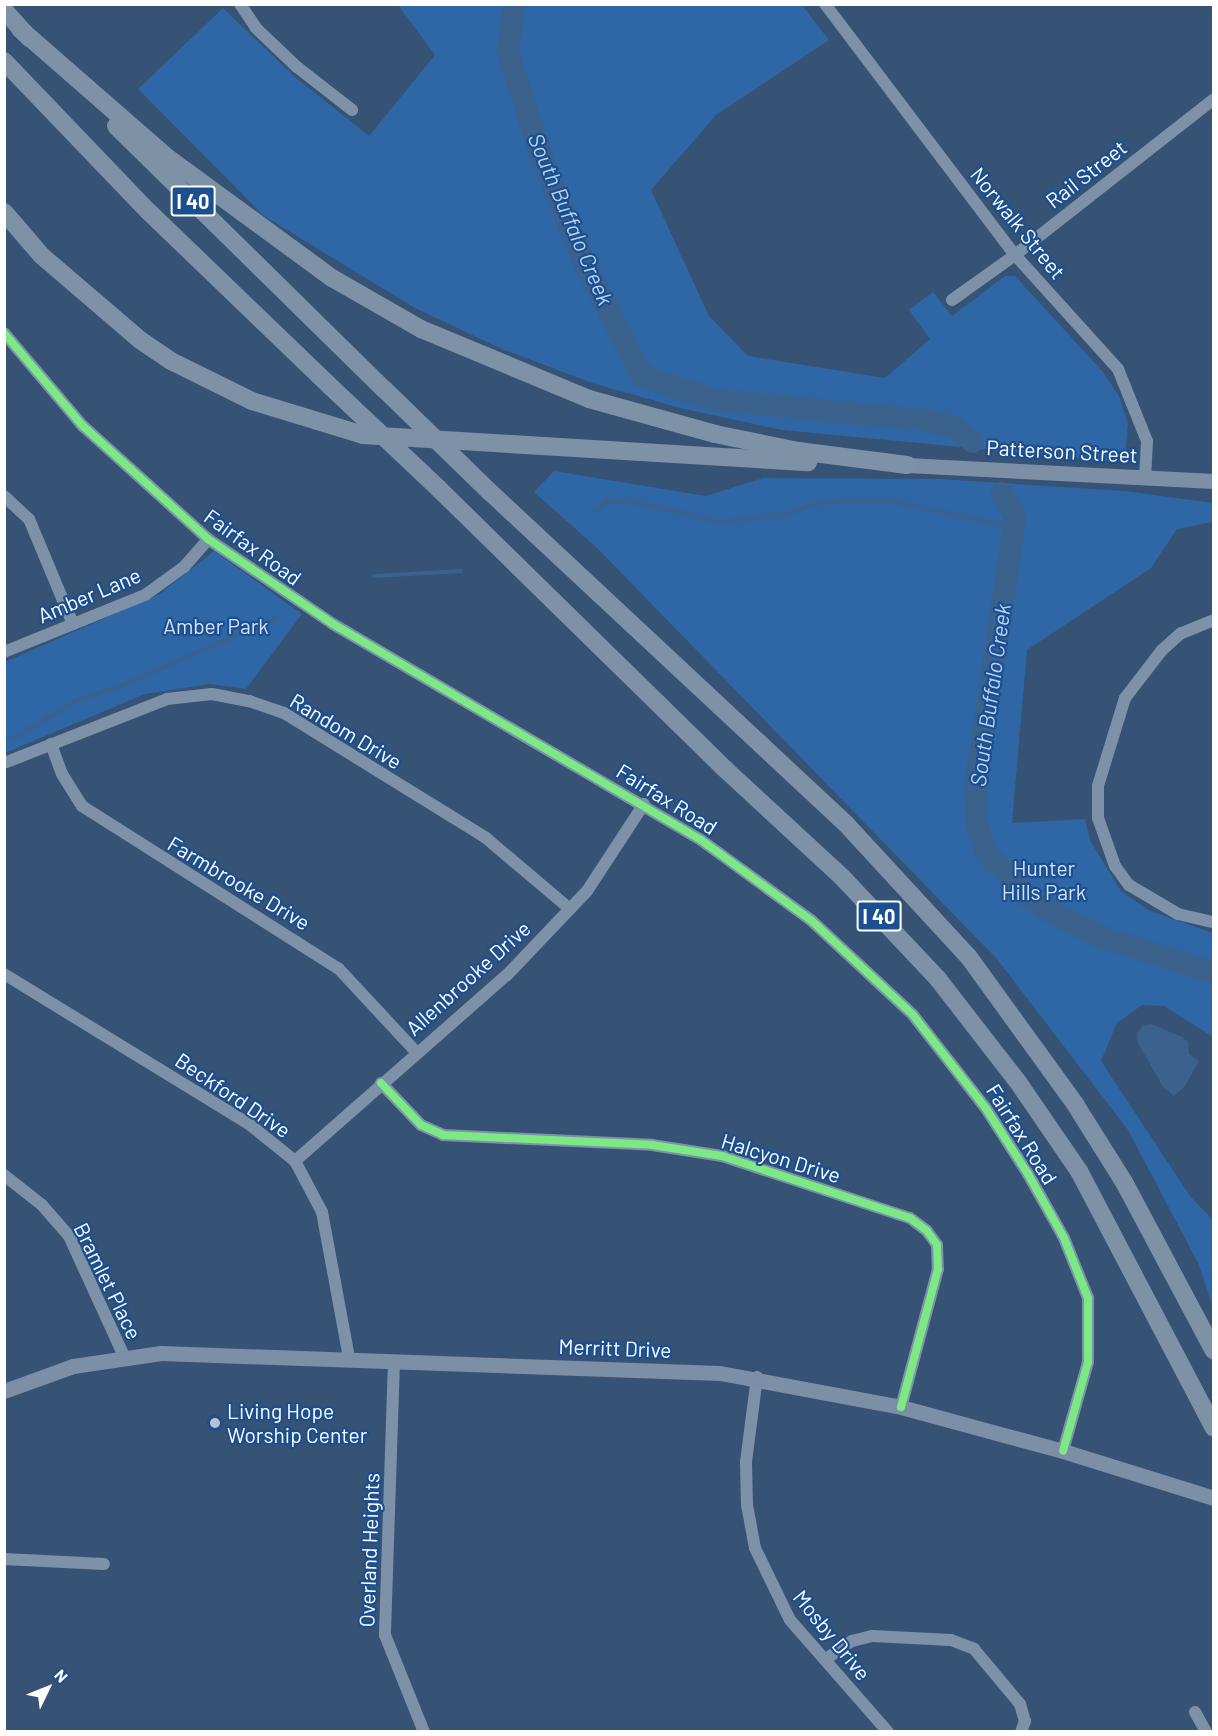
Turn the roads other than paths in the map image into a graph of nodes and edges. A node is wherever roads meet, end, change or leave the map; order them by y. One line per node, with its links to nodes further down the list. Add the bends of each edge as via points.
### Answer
1 (240, 4): 7 (street, via 256,28 297,67)
2 (825, 4): 9 (street, Norwalk Street)
3 (4, 10): 4 (highway, I 40)
4 (21, 29): 12 (highway, via 168,158 332,278 421,329 488,360 601,403 746,440); 30 (highway, I 40, bridge, via 490,492 846,824 968,956 1075,1104 1124,1182)
5 (4, 61): 37 (highway, I 40, bridge, via 148,211 842,877 938,979 1018,1082 1079,1171)
6 (1214, 99): 9 (street, Rail Street)
7 (352, 110)
8 (4, 212): 12 (highway, via 42,256 94,304 171,361 252,401 363,435 750,460)
9 (1015, 255): 10 (street, Rail Street); 13 (street, Norwalk Street, via 1118,369 1147,441)
10 (952, 300)
11 (4, 333): 16 (street, Fairfax Road, via 83,426)
12 (907, 465): 13 (main road, Patterson Street)
13 (1145, 477): 14 (main road, Patterson Street)
14 (1214, 481)
15 (4, 496): 18 (street, via 29,519)
16 (208, 539): 18 (street, Amber Lane, via 184,567 145,595); 22 (street, Fairfax Road, via 333,624)
17 (1214, 620): 24 (street, via 1181,633 1162,650 1125,698 1098,786 1098,818 1122,877 1146,898 1178,914)
18 (73, 624): 19 (street, Amber Lane)
19 (4, 652)
20 (51, 744): 21 (street, Random Drive); 23 (street, Random Drive, via 167,699 212,694 249,701 284,713 486,838); 26 (street, Farmbrooke Drive, via 62,774 82,806 339,969)
21 (4, 763)
22 (644, 804): 23 (street, Allenbrooke Drive, via 587,891); 38 (street, Fairfax Road, via 753,876 841,946 913,1015 985,1107 1064,1238 1088,1298 1088,1362)
23 (570, 909): 26 (street, Allenbrooke Drive, via 507,975)
24 (1214, 922)
25 (4, 974): 28 (street, Beckford Drive, via 249,1124)
26 (416, 1052): 27 (street, Allenbrooke Drive)
27 (381, 1083): 28 (street, Allenbrooke Drive); 36 (street, Halcyon Drive, via 420,1125 443,1135 652,1145 722,1156 910,1218 937,1245 938,1269)
28 (295, 1161): 32 (street, Beckford Drive, via 322,1212)
29 (4, 1175): 31 (street, Bramlet Place, via 42,1205 69,1236)
30 (1214, 1351)
31 (124, 1356): 32 (main road, Merritt Drive, via 202,1352); 35 (main road, Merritt Drive, via 73,1366)
32 (349, 1357): 33 (main road, Merritt Drive)
33 (394, 1361): 34 (main road, Merritt Drive); 44 (street, Overland Heights, via 385,1635)
34 (757, 1377): 36 (main road, Merritt Drive); 42 (street, Mosby Drive, via 746,1462 747,1505 755,1548 790,1620)
35 (4, 1390)
36 (901, 1407): 38 (main road, Merritt Drive)
37 (1214, 1428)
38 (1064, 1451): 39 (main road, Merritt Drive)
39 (1214, 1498)
40 (4, 1559): 41 (street)
41 (104, 1564)
42 (826, 1659): 45 (street, Mosby Drive); 46 (street, via 852,1641 872,1636 951,1640 974,1648 1020,1704 1025,1721)
43 (1196, 1713): 47 (street)
44 (424, 1731)
45 (888, 1731)
46 (1021, 1731)
47 (1206, 1731)

